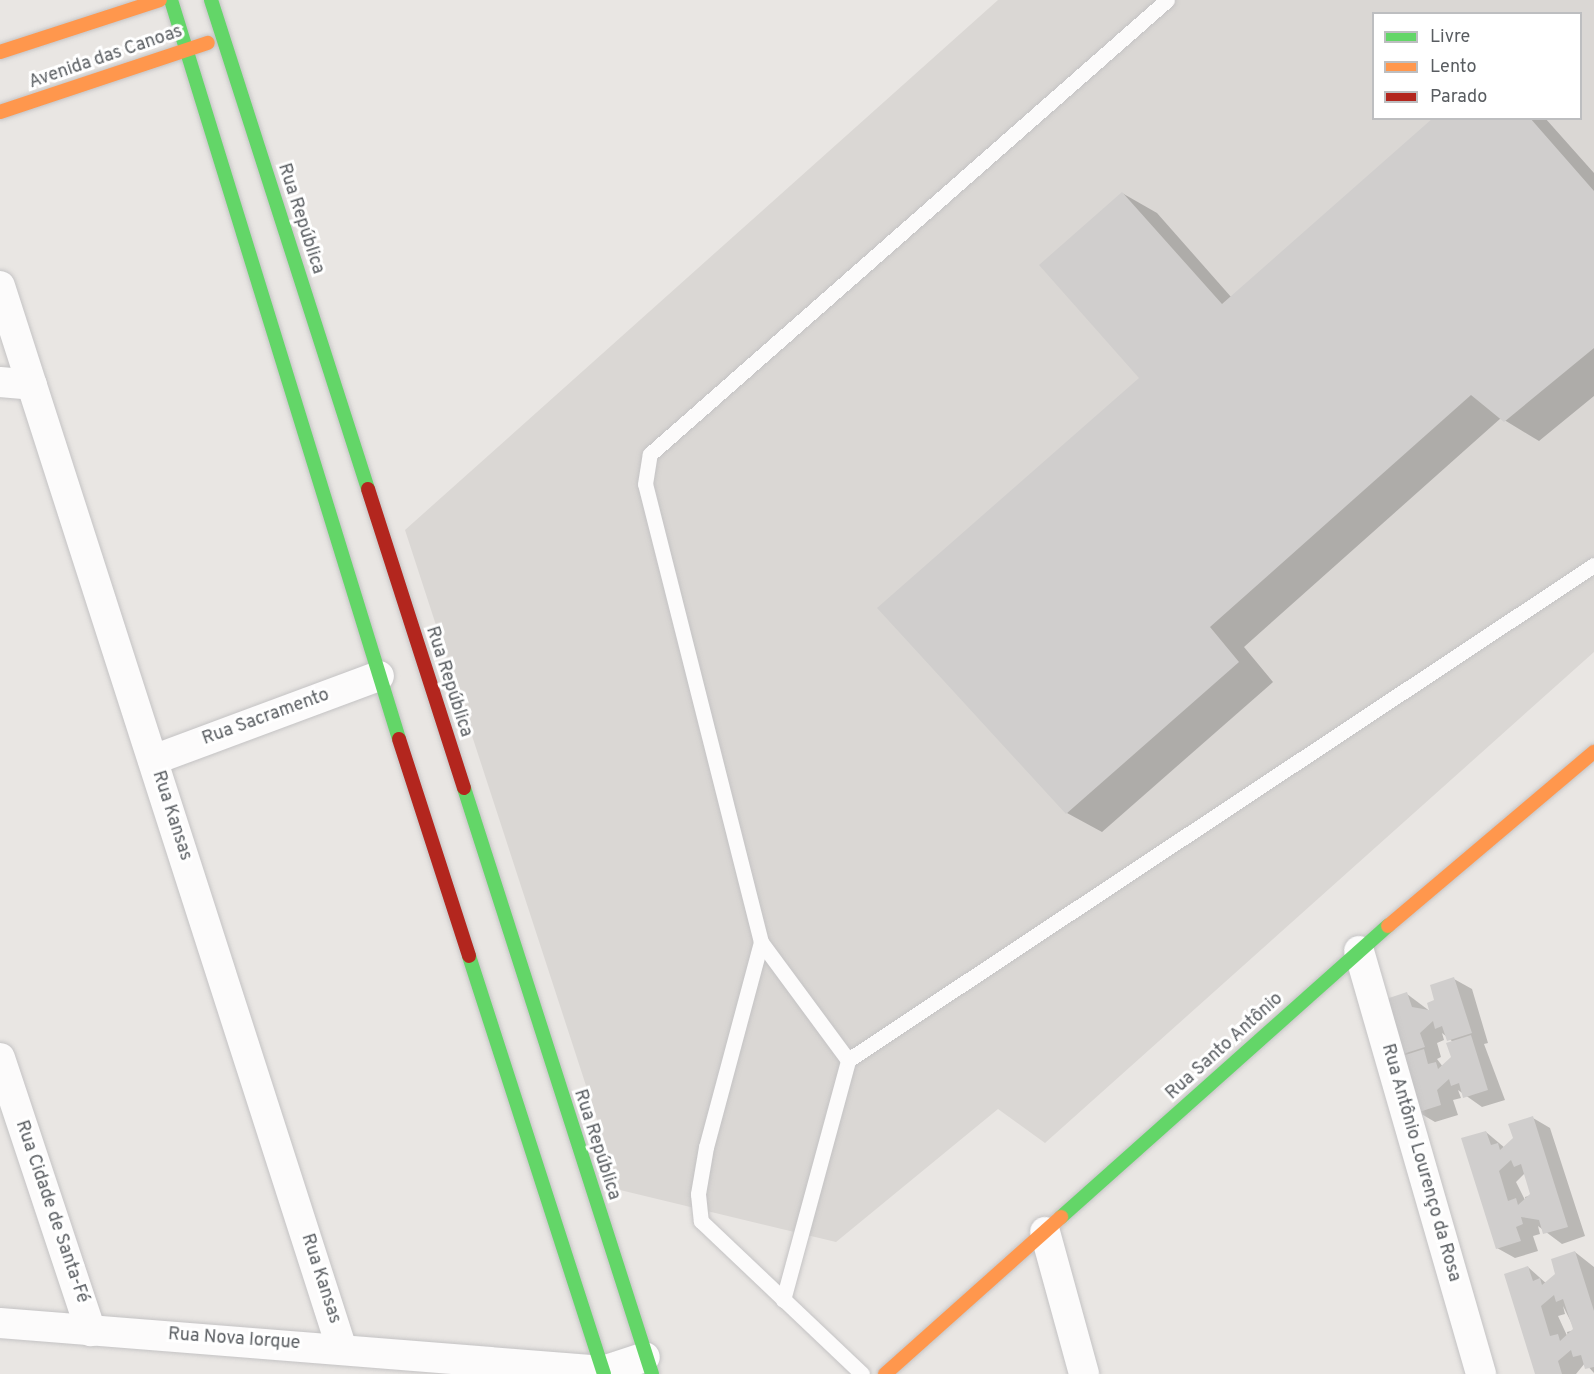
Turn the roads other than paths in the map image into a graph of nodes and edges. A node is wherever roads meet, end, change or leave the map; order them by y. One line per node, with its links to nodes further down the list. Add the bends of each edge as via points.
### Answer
1 (160, 0): 7 (main road, Avenida das Canoas)
2 (171, 0): 6 (main road)
3 (211, 0): 5 (main road, Rua República)
4 (1167, 0): 16 (lane, via 651,454 645,484)
5 (224, 37): 6 (main road, Avenida das Canoas); 26 (main road, Rua República)
6 (186, 51): 8 (main road, Avenida das Canoas); 13 (main road)
7 (0, 52)
8 (0, 112)
9 (0, 286): 11 (street, Rua Kansas)
10 (0, 382): 11 (street)
11 (32, 385): 15 (street, Rua Kansas)
12 (1594, 565): 19 (lane)
13 (379, 676): 15 (street, Rua Sacramento); 27 (main road)
14 (1594, 752): 17 (main road, Rua Santo Antônio)
15 (153, 760): 25 (street, Rua Kansas)
16 (761, 942): 19 (lane); 22 (lane, via 698,1194 701,1221)
17 (1359, 951): 21 (main road, Rua Santo Antônio); 31 (street, Rua Antônio Lourenço da Rosa)
18 (0, 1058): 20 (street, Rua Cidade de Santa-Fé)
19 (848, 1060): 22 (lane)
20 (5, 1089): 24 (street, Rua Cidade de Santa-Fé)
21 (1045, 1233): 29 (main road, Rua Santo Antônio); 30 (street)
22 (783, 1300): 28 (lane)
23 (0, 1323): 24 (street, Rua Nova Iorque)
24 (91, 1331): 25 (street, Rua Nova Iorque)
25 (342, 1346): 27 (street, Rua Nova Iorque)
26 (648, 1365): 27 (street, Rua Nova Iorque)
27 (603, 1372)
28 (862, 1374)
29 (885, 1374)
30 (1084, 1374)
31 (1481, 1374)

